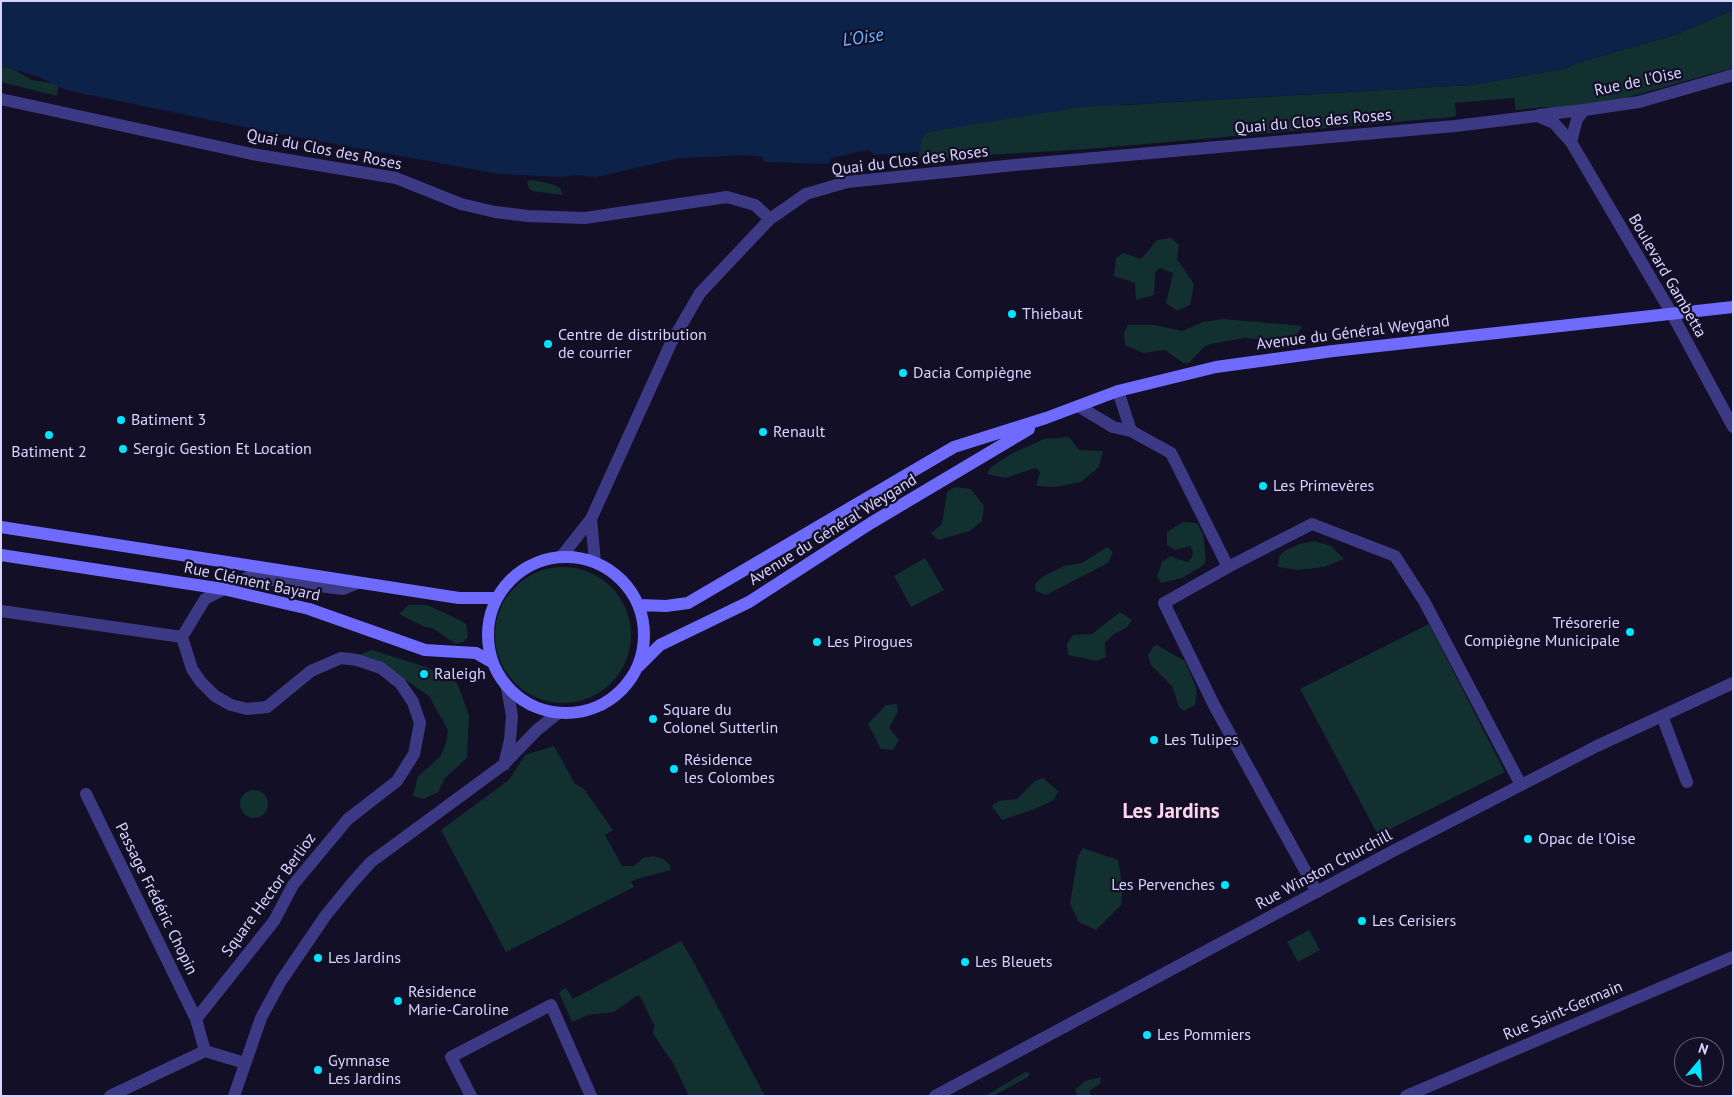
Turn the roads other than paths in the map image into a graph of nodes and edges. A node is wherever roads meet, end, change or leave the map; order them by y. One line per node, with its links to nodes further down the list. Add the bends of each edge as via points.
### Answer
1 (1733, 75): 3 (street, Rue de l'Oise, via 1639,102)
2 (1, 99): 6 (street, Quai du Clos des Roses, via 252,154 396,178 461,204 495,212 585,218 727,197 755,205)
3 (1584, 110): 4 (street, Quai du Clos des Roses); 5 (street, Rue de l'Oise, via 1577,119)
4 (1536, 116): 5 (street, via 1554,123); 6 (street, Quai du Clos des Roses, via 846,182 806,194)
5 (1571, 142): 8 (street, Boulevard Gambetta)
6 (770, 219): 14 (street, via 700,293 671,343)
7 (1733, 307): 8 (main road, Avenue du Général Weygand)
8 (1672, 314): 9 (main road, Avenue du Général Weygand, via 1226,365); 12 (street, Boulevard Gambetta)
9 (1118, 391): 10 (main road, Avenue du Général Weygand); 13 (street)
10 (1078, 406): 11 (main road, Avenue du Général Weygand); 13 (street, via 1113,427)
11 (1046, 418): 23 (main road, Avenue du Général Weygand, via 954,447 688,603); 27 (main road, Avenue du Général Weygand, via 871,523 750,602 660,645)
12 (1733, 427)
13 (1131, 431): 19 (street, via 1171,453)
14 (591, 518): 17 (street); 18 (street)
15 (1, 527): 20 (main road, Rue Clément Bayard)
16 (1, 555): 21 (main road, Rue Clément Bayard)
17 (561, 557): 18 (main road); 22 (main road, via 538,562 517,573)
18 (595, 562): 23 (main road, via 613,572)
19 (1228, 567): 34 (street, via 1312,524 1395,556 1424,601); 36 (street, via 1164,603 1215,707)
20 (358, 583): 21 (street, via 343,589 248,577); 22 (main road, Rue Clément Bayard, via 459,598)
21 (223, 589): 25 (street, via 204,599); 26 (main road, Rue Clément Bayard, via 308,609 426,650 476,653)
22 (494, 598): 26 (main road, via 487,640)
23 (639, 605): 27 (main road, via 644,647)
24 (1, 611): 25 (street)
25 (182, 637): 38 (street, Square Hector Berlioz, via 192,669 201,682 230,705 247,709 267,706 311,671 340,658 380,668 400,683 413,702 420,723 414,754 397,780 348,819 294,885 274,921)
26 (490, 661): 29 (main road)
27 (638, 668): 30 (main road, via 616,696 598,707 578,713)
28 (1733, 684): 31 (street, Rue Winston Churchill)
29 (507, 688): 30 (main road, via 530,705); 32 (street, via 511,724)
30 (557, 714): 32 (street)
31 (1662, 716): 33 (street); 34 (street, Rue Winston Churchill)
32 (503, 765): 40 (street, via 371,862 353,882 281,980 261,1018)
33 (1687, 782)
34 (1521, 785): 36 (street, Rue Winston Churchill)
35 (86, 794): 38 (street, Passage Frédéric Chopin)
36 (1317, 892): 45 (street, Rue Winston Churchill)
37 (1733, 957): 46 (street, Rue Saint-Germain)
38 (196, 1019): 39 (street, Passage Frédéric Chopin)
39 (206, 1050): 40 (street); 41 (street)
40 (245, 1063): 42 (street)
41 (110, 1096)
42 (234, 1096)
43 (471, 1096): 44 (street, via 451,1057 551,1005)
44 (591, 1096)
45 (936, 1096)
46 (1406, 1096)

